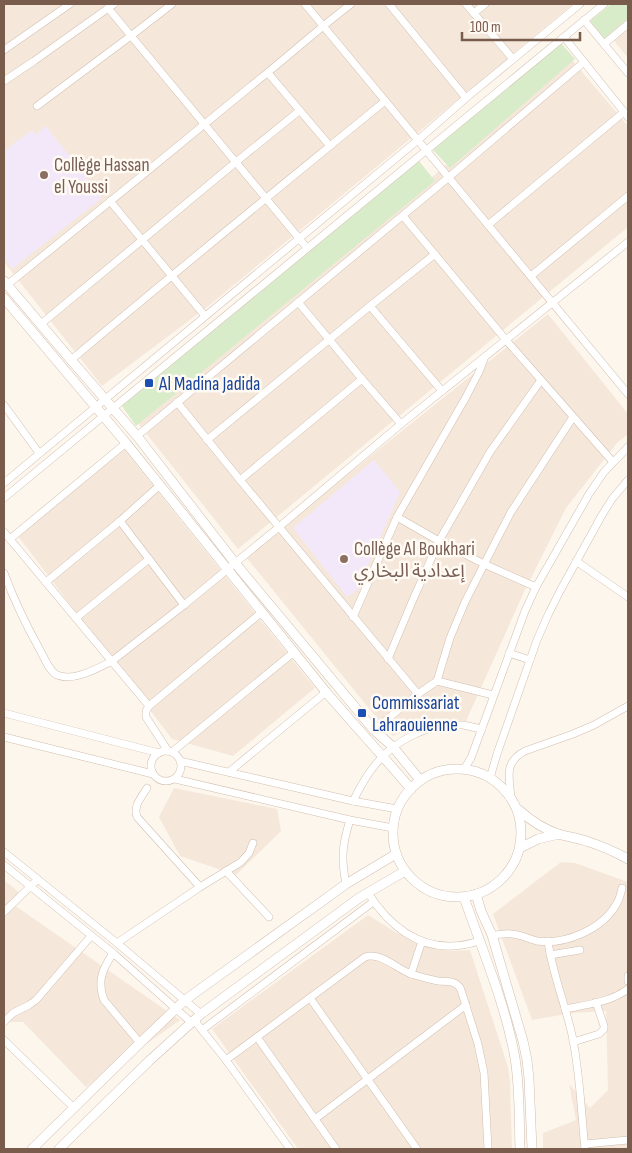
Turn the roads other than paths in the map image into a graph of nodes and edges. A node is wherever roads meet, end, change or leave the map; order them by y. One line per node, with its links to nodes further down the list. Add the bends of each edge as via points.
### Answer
1 (70, 4): 18 (street)
2 (172, 4): 15 (street)
3 (305, 4): 14 (street)
4 (351, 4): 14 (street)
5 (389, 4): 24 (street)
6 (466, 4): 11 (street)
7 (485, 4): 11 (street)
8 (604, 4): 12 (street)
9 (574, 5): 19 (street)
10 (111, 6): 15 (street); 23 (street)
11 (474, 13): 19 (street)
12 (584, 20): 16 (street); 17 (street)
13 (628, 24): 17 (street)
14 (323, 26): 21 (street); 25 (street)
15 (132, 35): 26 (street); 29 (street)
16 (564, 36): 20 (street); 32 (street)
17 (604, 44): 22 (street)
18 (4, 50)
19 (513, 60): 24 (street)
20 (584, 62): 28 (street); 34 (street)
21 (268, 73): 27 (street); 29 (street)
22 (628, 73)
23 (4, 81)
24 (466, 98): 30 (street)
25 (385, 100): 30 (street); 31 (street)
26 (37, 106)
27 (299, 112): 31 (street); 33 (street)
28 (626, 115): 39 (street)
29 (204, 125): 33 (street); 37 (street)
30 (418, 140): 32 (street); 40 (street)
31 (330, 146): 36 (street)
32 (426, 150): 34 (street); 43 (street)
33 (236, 162): 36 (street); 41 (street)
34 (449, 178): 38 (street); 39 (street)
35 (628, 196): 46 (street)
36 (267, 199): 40 (street); 45 (street)
37 (110, 202): 41 (street); 47 (street)
38 (403, 216): 44 (street); 49 (street)
39 (488, 224): 46 (street)
40 (299, 239): 43 (street); 52 (street)
41 (143, 240): 45 (street); 53 (street)
42 (628, 242): 50 (street)
43 (307, 248): 66 (street)
44 (435, 254): 51 (street); 55 (street)
45 (171, 275): 52 (street); 57 (street)
46 (531, 276): 50 (street)
47 (5, 283): 53 (street)
48 (4, 298): 65 (street)
49 (298, 302): 54 (street); 63 (street)
50 (553, 303): 55 (street); 61 (street)
51 (370, 306): 54 (street); 60 (street)
52 (205, 316): 62 (street)
53 (41, 324): 57 (street)
54 (330, 340): 58 (street); 71 (street)
55 (506, 340): 56 (street); 59 (street)
56 (484, 358): 60 (street); 81 (street, via 466,398)
57 (71, 360): 62 (street)
58 (362, 379): 69 (street); 77 (street)
59 (541, 380): 68 (street); 86 (street, via 490,452)
60 (442, 391): 69 (street)
61 (628, 394)
62 (105, 399): 65 (street); 66 (street)
63 (177, 402): 70 (street); 71 (street)
64 (4, 405): 74 (street)
65 (95, 407): 67 (street); 74 (street)
66 (113, 408): 67 (street); 70 (street)
67 (103, 416): 72 (street); 80 (street)
68 (573, 417): 75 (street); 90 (street, via 511,512)
69 (401, 424): 83 (street)
70 (137, 436): 89 (street)
71 (207, 440): 77 (street)
72 (126, 443): 79 (street); 85 (street)
73 (628, 447): 75 (street)
74 (39, 453): 76 (street)
75 (613, 462): 94 (street, via 580,507)
76 (5, 480)
77 (240, 480): 83 (street)
78 (628, 480): 88 (street, via 612,499)
79 (160, 485): 82 (street); 91 (street)
80 (4, 498)
81 (397, 517): 86 (street); 98 (street)
82 (120, 521): 87 (street); 93 (street)
83 (279, 527): 89 (street); 98 (street)
84 (4, 532): 85 (street)
85 (10, 539): 93 (street)
86 (439, 541): 90 (street); 102 (street)
87 (149, 559): 96 (street); 99 (street)
88 (576, 561): 95 (street); 103 (street, via 548,615)
89 (235, 562): 91 (street); 113 (street)
90 (484, 564): 94 (street); 105 (street, via 450,638)
91 (227, 569): 96 (street); 97 (street)
92 (4, 573): 104 (street, via 26,626 48,666 57,675 88,673)
93 (46, 582): 99 (street)
94 (536, 587): 101 (street)
95 (628, 597)
96 (184, 605): 104 (street)
97 (262, 612): 100 (street); 109 (street)
98 (354, 617): 102 (street)
99 (76, 618): 104 (street)
100 (294, 652): 106 (street); 116 (street)
101 (509, 653): 103 (street); 108 (street)
102 (388, 659): 107 (street)
103 (530, 660): 124 (street)
104 (112, 661): 109 (street)
105 (437, 681): 107 (street); 108 (street)
106 (326, 692): 118 (street); 121 (street)
107 (418, 694): 113 (street)
108 (494, 695): 112 (street)
109 (149, 706): 116 (street, via 146,717)
110 (628, 706): 128 (street, via 594,725 518,754 508,774)
111 (4, 712): 117 (street)
112 (482, 729): 115 (street, via 444,726 426,730); 120 (street)
113 (374, 730): 115 (street)
114 (4, 737): 122 (street)
115 (393, 747): 118 (street); 125 (street)
116 (170, 752): 117 (street); 119 (street)
117 (158, 753): 122 (street, via 152,763)
118 (383, 756): 127 (street); 129 (street, via 367,775)
119 (180, 761): 121 (street); 123 (street, via 179,774)
120 (464, 769): 124 (street); 125 (street, via 446,770)
121 (229, 772): 129 (street)
122 (154, 774): 123 (street, via 163,781)
123 (174, 778): 132 (street)
124 (490, 778): 128 (street)
125 (420, 780): 127 (street)
126 (147, 788): 146 (street, via 136,806 137,817)
127 (411, 789): 131 (street)
128 (511, 797): 130 (street)
129 (353, 801): 131 (street)
130 (517, 808): 134 (street, via 526,817); 136 (street, via 522,828)
131 (397, 809): 133 (street)
132 (350, 820): 133 (street); 144 (street, via 342,852)
133 (393, 828): 138 (street)
134 (559, 834): 136 (street); 139 (street, via 588,841)
135 (253, 843): 141 (street, via 245,858)
136 (520, 848): 149 (street, via 505,876)
137 (4, 852): 143 (street)
138 (396, 854): 142 (street); 144 (street)
139 (628, 859)
140 (4, 865): 145 (street)
141 (226, 871): 146 (street); 153 (street)
142 (405, 871): 148 (street); 150 (street, via 414,881 437,895)
143 (38, 880): 145 (street); 159 (street)
144 (346, 884): 168 (street)
145 (30, 887): 152 (street); 155 (street)
146 (200, 887): 159 (street)
147 (622, 888): 158 (street, via 617,902 595,926 565,939)
148 (368, 893): 151 (street); 173 (street)
149 (476, 894): 150 (street); 154 (street)
150 (464, 897): 157 (street)
151 (373, 902): 156 (street, via 394,924); 175 (street)
152 (4, 912)
153 (269, 917)
154 (492, 935): 158 (street, via 511,934); 193 (street, via 527,1060)
155 (91, 936): 161 (street); 174 (street, via 36,1000)
156 (422, 941): 157 (street, via 454,947); 163 (street)
157 (479, 941): 192 (street, via 512,1045 517,1073)
158 (548, 941): 162 (street)
159 (117, 943): 168 (street)
160 (580, 950): 162 (street)
161 (113, 953): 171 (street); 178 (street, via 101,976 102,994)
162 (550, 955): 172 (street)
163 (411, 974): 167 (street, via 378,957 365,957); 170 (street, via 458,984)
164 (628, 976): 165 (street)
165 (628, 981)
166 (628, 989): 169 (street)
167 (310, 998): 176 (street); 181 (street)
168 (185, 1000): 171 (street); 173 (street)
169 (596, 1002): 172 (street); 179 (street, via 604,1029 599,1034)
170 (466, 1005): 181 (street); 191 (street, via 482,1058)
171 (176, 1008): 173 (street); 178 (street)
172 (565, 1009): 179 (street)
173 (196, 1019): 175 (street); 187 (street, via 149,1060)
174 (4, 1022)
175 (202, 1030): 180 (street)
176 (257, 1037): 180 (street); 183 (street)
177 (4, 1040): 182 (street)
178 (140, 1042): 182 (street)
179 (573, 1042): 185 (street)
180 (226, 1060): 188 (street)
181 (368, 1079): 183 (street); 190 (street)
182 (74, 1108): 186 (street)
183 (315, 1118): 189 (street)
184 (628, 1140): 185 (street)
185 (585, 1146)
186 (32, 1149)
187 (59, 1149)
188 (290, 1149)
189 (336, 1149)
190 (417, 1149)
191 (488, 1149)
192 (520, 1149)
193 (532, 1149)

